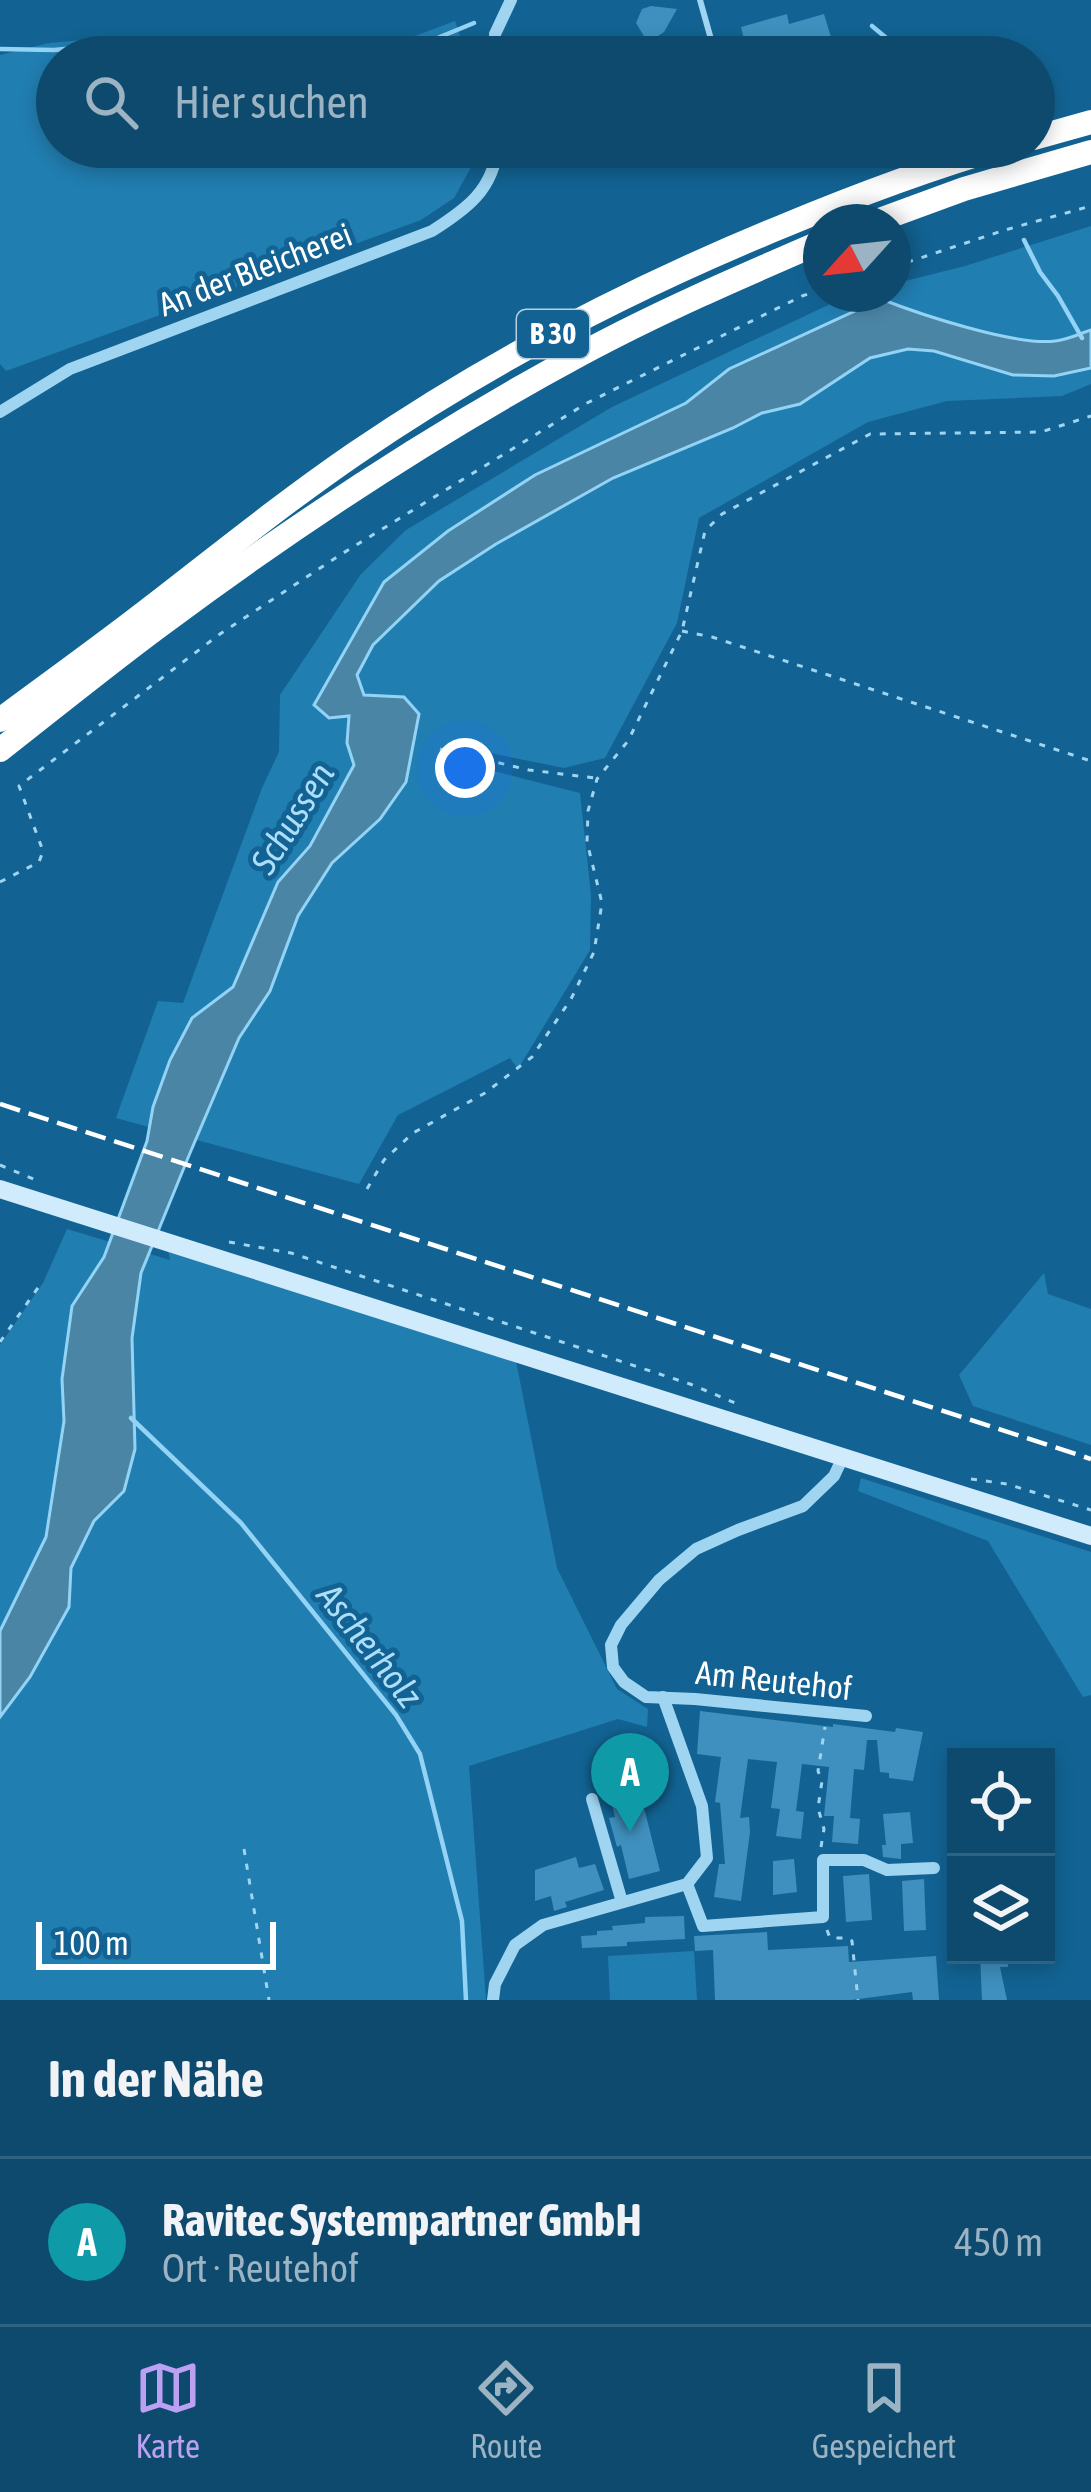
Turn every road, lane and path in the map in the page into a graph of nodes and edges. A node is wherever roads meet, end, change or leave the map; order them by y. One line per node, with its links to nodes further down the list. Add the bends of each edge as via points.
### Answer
1 (511, 0): 3 (street)
2 (700, 0): 4 (lane)
3 (495, 36)
4 (710, 36)
5 (1091, 122): 6 (highway)
6 (1055, 132)
7 (1091, 152): 8 (highway)
8 (1055, 162)
9 (491, 168): 17 (street, An der Bleicherei, via 469,208 432,231 70,369)
10 (935, 168): 20 (highway, B 30, via 682,268 508,359 359,451)
11 (1036, 168): 13 (highway)
12 (1091, 206): 15 (path)
13 (911, 208)
14 (803, 250): 22 (highway, B 30, via 583,352 485,408 265,550)
15 (911, 261)
16 (803, 296): 25 (path, via 587,403 220,634 19,786 43,851 39,862)
17 (2, 409)
18 (1091, 416): 19 (path, via 1041,432 871,434 850,445 712,523)
19 (682, 631): 23 (path); 24 (path, via 628,741)
20 (0, 720)
21 (440, 748): 24 (path)
22 (0, 750)
23 (1091, 761)
24 (597, 779): 27 (path, via 587,842 602,903 594,952 571,999 532,1057 413,1133)
25 (0, 882)
26 (0, 1189): 32 (street)
27 (367, 1189)
28 (225, 1242): 31 (path, via 291,1253)
29 (42, 1282): 30 (path)
30 (0, 1342)
31 (754, 1411)
32 (844, 1455): 35 (street); 36 (street, via 803,1506 696,1549 621,1625 613,1667 646,1697)
33 (969, 1479): 34 (path)
34 (1091, 1510)
35 (1091, 1536)
36 (663, 1697): 37 (street, Am Reutehof); 43 (street, Am Reutehof, via 702,1806 707,1858)
37 (828, 1712): 38 (street, Am Reutehof); 41 (path, via 818,1771)
38 (866, 1716)
39 (592, 1799): 44 (street)
40 (244, 1850): 46 (path)
41 (823, 1860): 42 (street); 45 (street)
42 (934, 1868)
43 (687, 1885): 44 (street); 45 (street, via 703,1926)
44 (622, 1902): 47 (street, via 542,1925 515,1945)
45 (824, 1917): 48 (path, via 830,1938 852,1941)
46 (269, 2000)
47 (493, 2000)
48 (858, 2000)

